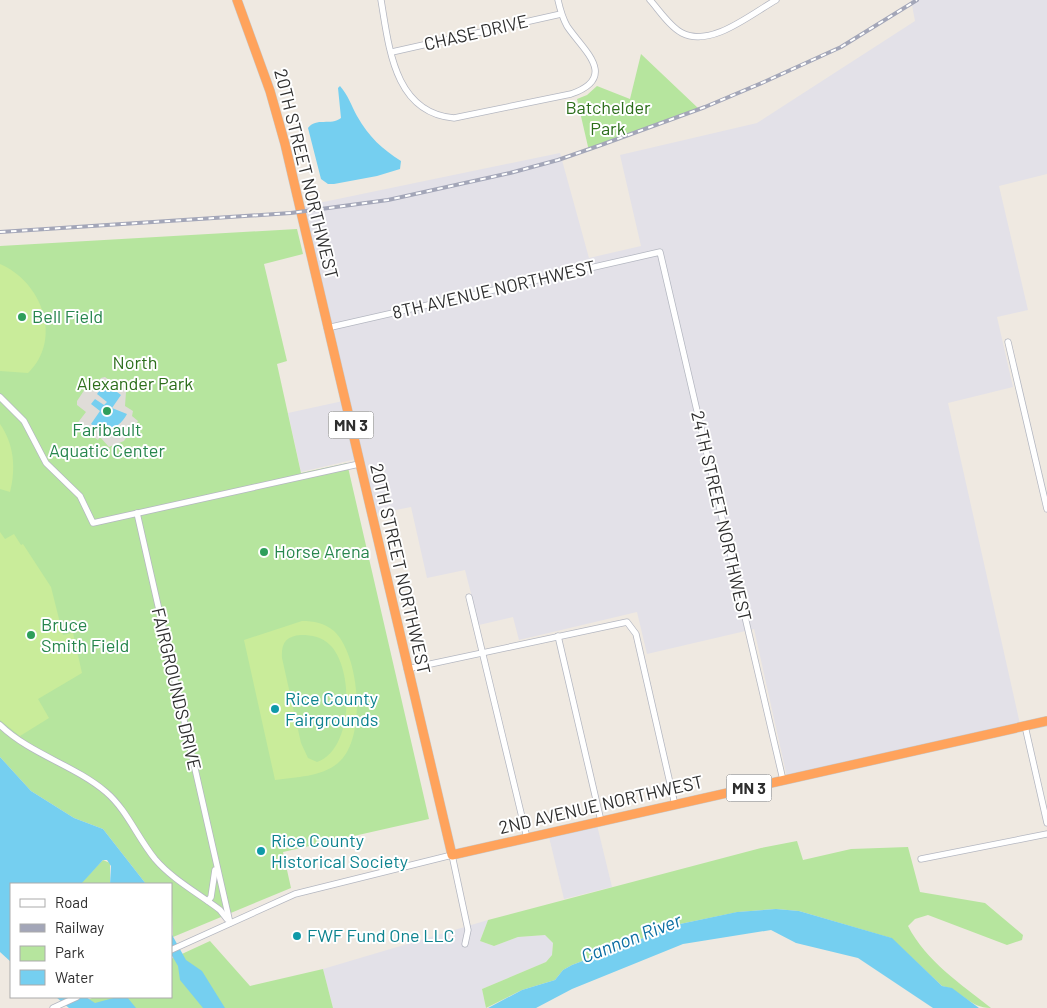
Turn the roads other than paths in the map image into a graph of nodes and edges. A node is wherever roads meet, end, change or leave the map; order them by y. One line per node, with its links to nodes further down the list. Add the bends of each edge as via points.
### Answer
1 (237, 0): 9 (highway, 20TH STREET NORTHWEST / MN 3, via 282,131)
2 (381, 0): 7 (street)
3 (558, 0): 6 (street)
4 (650, 0): 5 (street, via 677,30 699,38 718,34)
5 (776, 0)
6 (561, 14): 7 (street, CHASE DRIVE); 7 (street, via 595,64 592,81 572,94 463,118 442,116 424,108 407,93 396,72)
7 (392, 52)
8 (660, 252): 9 (street, 8TH AVENUE NORTHWEST); 22 (street, 24TH STREET NORTHWEST)
9 (327, 328): 12 (highway, 20TH STREET NORTHWEST / MN 3)
10 (1008, 342): 13 (street)
11 (0, 397): 14 (street, via 24,421 46,463 80,496 94,523)
12 (359, 464): 14 (street); 18 (highway, 20TH STREET NORTHWEST / MN 3)
13 (1047, 510)
14 (136, 513): 30 (street, FAIRGROUNDS DRIVE)
15 (469, 598): 17 (street)
16 (558, 636): 17 (street); 23 (street, via 622,621 631,624); 24 (street)
17 (482, 653): 18 (street); 27 (street)
18 (407, 669): 28 (highway, 20TH STREET NORTHWEST / MN 3)
19 (1047, 721): 21 (highway, 2ND AVENUE NORTHWEST / MN 3)
20 (0, 725): 31 (street, via 22,742 104,790 118,804 138,837 164,868)
21 (1025, 726): 22 (highway, 2ND AVENUE NORTHWEST / MN 3); 25 (street)
22 (783, 780): 23 (highway, 2ND AVENUE NORTHWEST / MN 3)
23 (675, 805): 24 (highway, 2ND AVENUE NORTHWEST / MN 3)
24 (601, 821): 27 (highway, 2ND AVENUE NORTHWEST / MN 3)
25 (1047, 823)
26 (1047, 834): 29 (street)
27 (527, 838): 28 (highway, 2ND AVENUE NORTHWEST / MN 3)
28 (452, 854): 32 (street, 2ND AVENUE NORTHWEST, via 305,891); 33 (street, 20TH STREET NORTHWEST, via 468,930)
29 (921, 859)
30 (216, 865): 31 (street, FAIRGROUNDS DRIVE); 32 (street, FAIRGROUNDS DRIVE)
31 (208, 900): 32 (street)
32 (230, 923): 34 (street, 2ND AVENUE NORTHWEST)
33 (465, 944)
34 (172, 950)
35 (75, 998): 36 (street)
36 (53, 1008)

